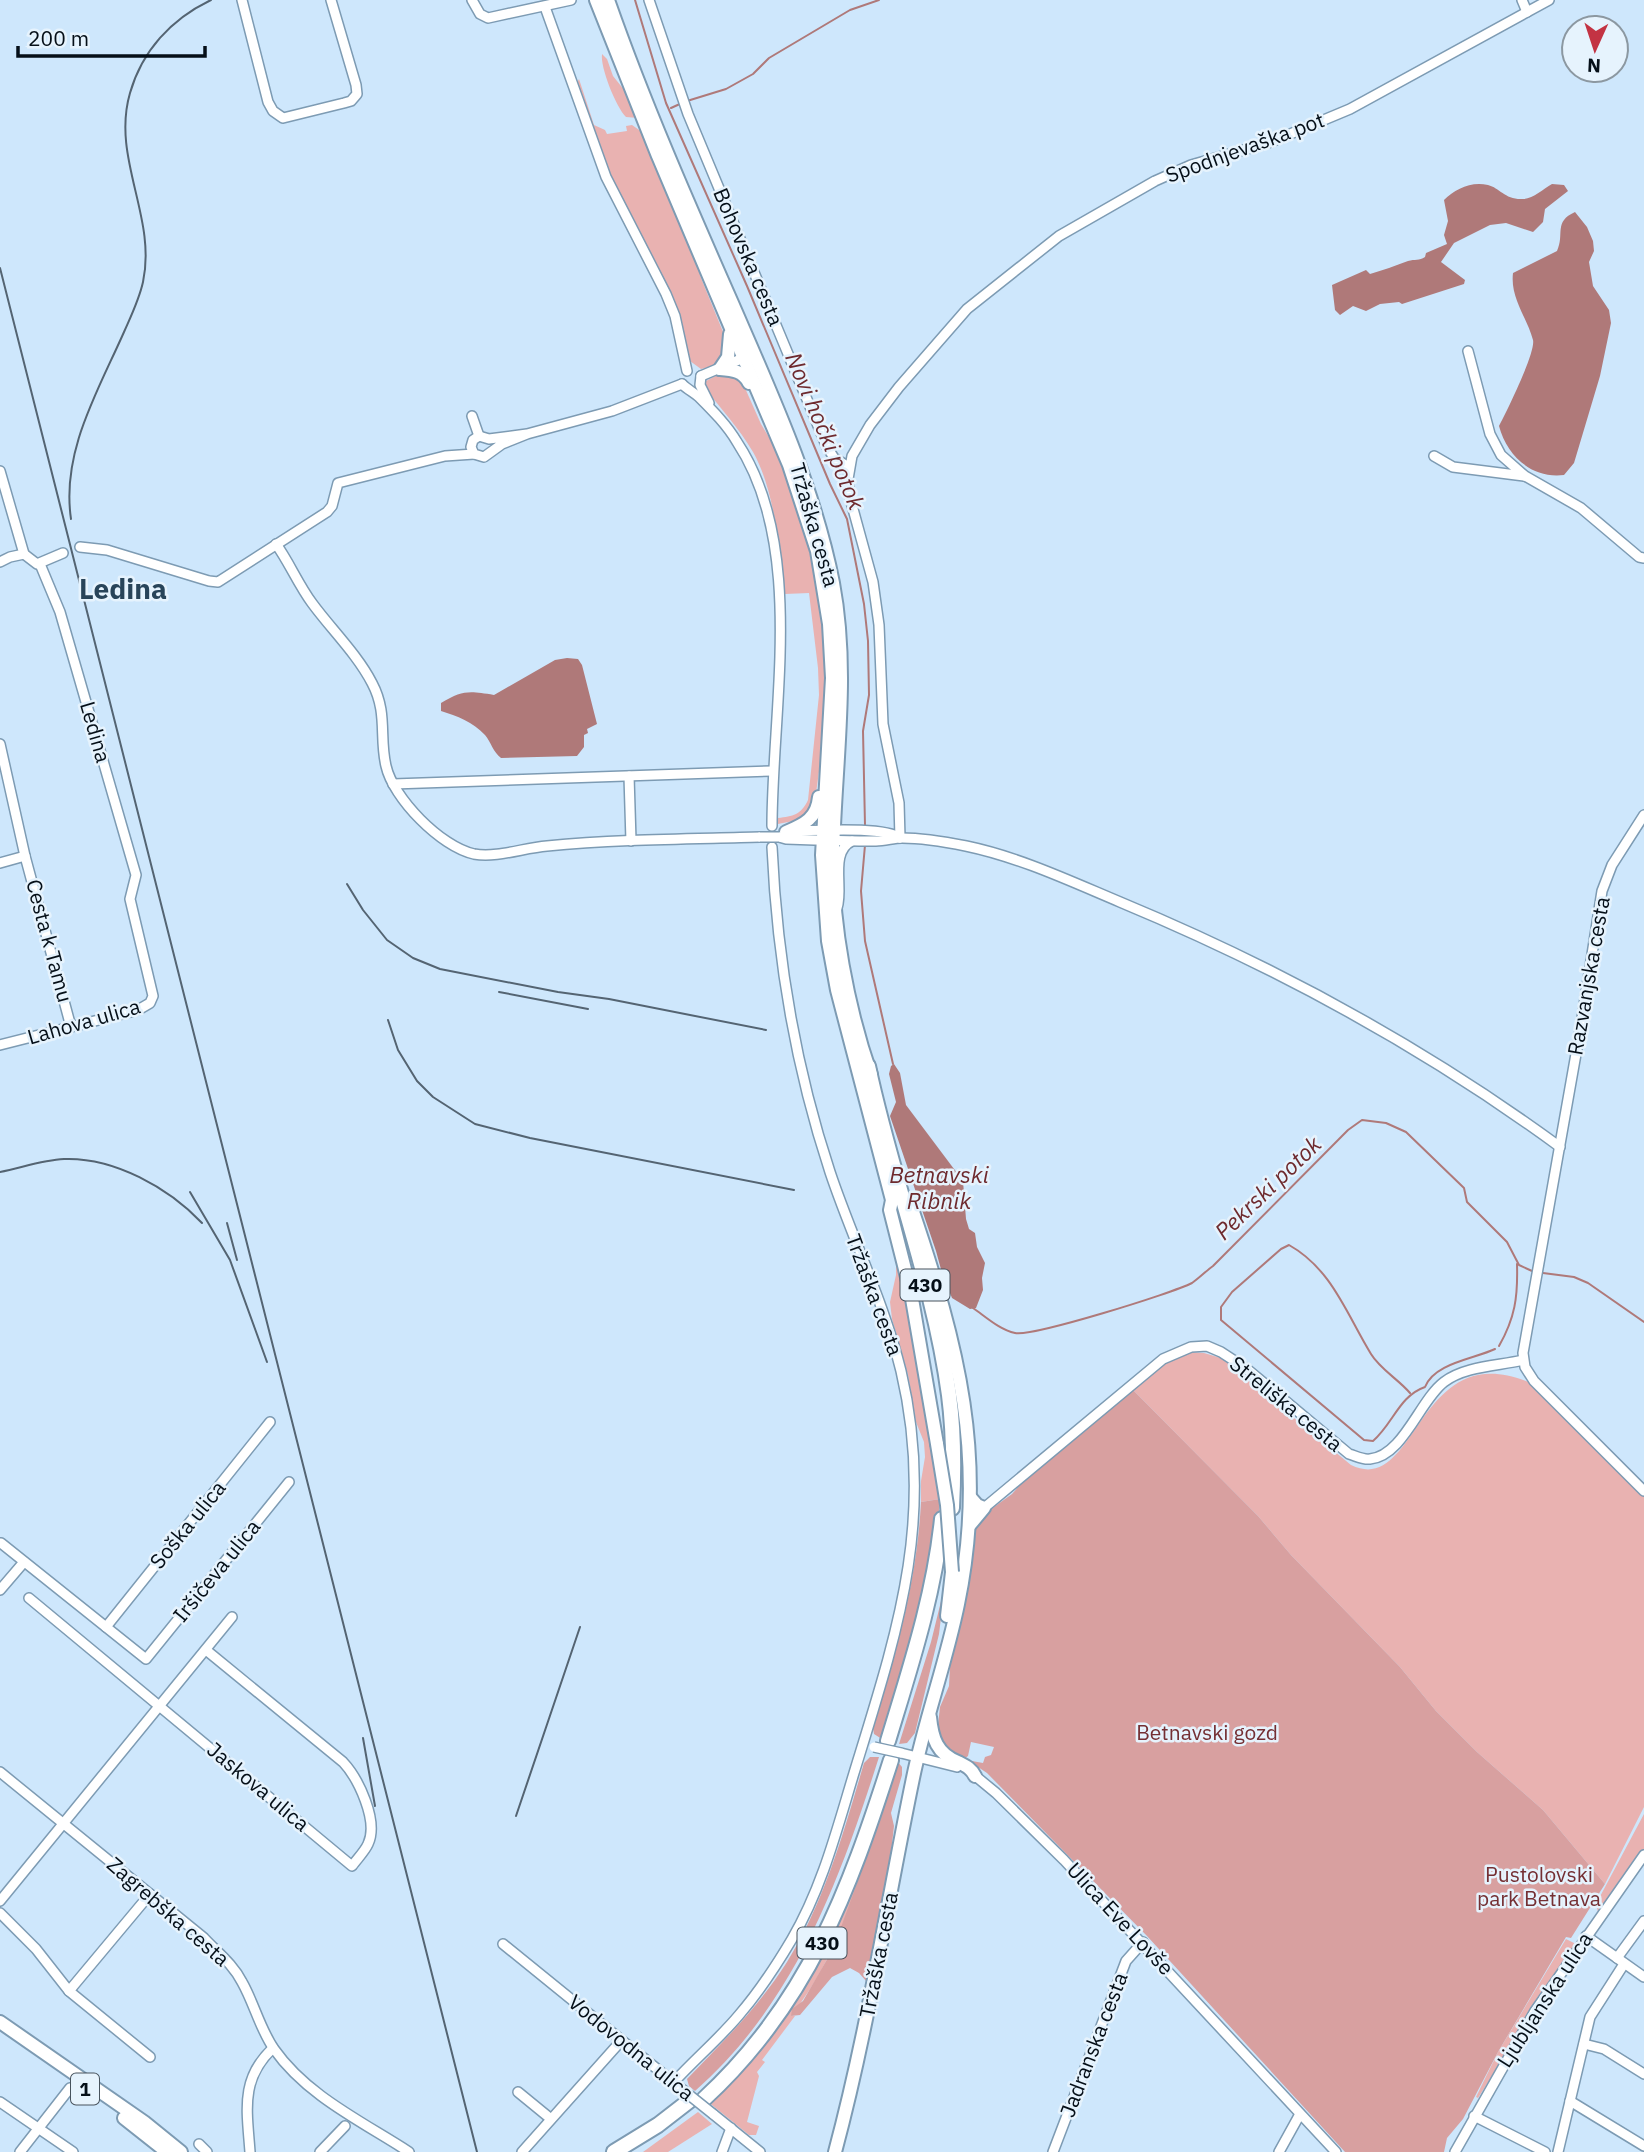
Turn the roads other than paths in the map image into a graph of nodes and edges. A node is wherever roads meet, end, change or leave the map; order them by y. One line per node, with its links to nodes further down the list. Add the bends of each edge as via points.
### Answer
1 (242, 0): 2 (street, via 268,102 283,118 351,101 356,94)
2 (331, 0)
3 (472, 0): 10 (street, via 488,18)
4 (571, 0): 10 (street)
5 (596, 0): 12 (main road, Tržaška cesta / 430)
6 (608, 0): 14 (main road, Tržaška cesta / 430)
7 (649, 0): 30 (street, Bohovska cesta, via 684,103 826,445 834,458)
8 (1522, 0): 11 (street)
9 (1549, 0): 11 (street, Spodnjevaška pot)
10 (540, 5): 16 (street, via 606,177 666,294)
11 (1527, 12): 30 (street, Spodnjevaška pot, via 1350,109 1271,142 1191,165 1059,236 967,309 870,425)
12 (731, 330): 14 (main road, Tržaška cesta / 430); 15 (main road, via 728,357)
13 (1468, 351): 32 (street, via 1490,434 1501,455)
14 (748, 356): 15 (street); 19 (main road, Tržaška cesta / 430); 48 (main road, Tržaška cesta / 430, via 788,437 834,588 841,677)
15 (720, 369): 17 (street); 19 (main road, via 745,375)
16 (687, 370): 17 (street, via 697,371); 18 (street, via 682,375)
17 (701, 381): 18 (street); 20 (street)
18 (686, 387): 20 (street); 22 (street)
19 (763, 404): 42 (main road, Tržaška cesta / 430, via 789,465 825,592 832,678)
20 (714, 413): 41 (street, Tržaška cesta, via 737,440 752,468 773,543 781,619)
21 (472, 416): 23 (street)
22 (527, 434): 24 (street); 26 (street)
23 (479, 436): 24 (street); 25 (street)
24 (489, 439): 26 (street)
25 (471, 444): 27 (street); 28 (street)
26 (491, 450): 27 (street, via 484,457)
27 (474, 454): 28 (street)
28 (445, 456): 33 (street, via 338,483 327,512)
29 (1434, 456): 32 (street, via 1453,467)
30 (849, 467): 50 (street, via 850,498 873,582 879,625 883,724 899,803)
31 (0, 471): 36 (street)
32 (1525, 476): 37 (street, via 1581,508)
33 (275, 544): 34 (street, via 214,582 107,550); 44 (street, via 379,696 386,769)
34 (80, 547)
35 (62, 552): 39 (street)
36 (24, 554): 38 (street); 39 (street)
37 (1644, 558)
38 (0, 562)
39 (40, 564): 55 (street, Ledina, via 60,612 136,875)
40 (0, 744): 53 (street, Cesta k Tamu)
41 (772, 771): 43 (street); 46 (street, Tržaška cesta)
42 (826, 773): 47 (main road, via 813,817); 48 (main road, Tržaška cesta / 430)
43 (629, 776): 44 (street); 51 (street)
44 (393, 784): 51 (street, via 423,821 469,853)
45 (1644, 814): 60 (street, Razvanjska cesta, via 1612,865 1602,891)
46 (772, 826)
47 (783, 834): 48 (street, via 786,839); 51 (street, bridge)
48 (828, 835): 49 (street); 56 (main road, Tržaška cesta / 430); 61 (main road, Tržaška cesta / 430, via 825,907 833,969)
49 (855, 836): 50 (street, via 893,833); 56 (street, via 839,855 841,898)
50 (900, 838): 60 (street, via 968,846 1013,860 1208,941 1398,1042)
51 (631, 841)
52 (772, 847): 83 (street, Tržaška cesta, via 778,943 804,1082 838,1194 889,1329 912,1436 915,1508 908,1573)
53 (26, 856): 54 (street, Cesta k Tamu); 57 (street, Cesta k Tamu)
54 (0, 863)
55 (131, 904): 57 (street, Lahova ulica, via 152,1000 138,1010)
56 (837, 910): 59 (main road, Tržaška cesta / 430, via 846,978)
57 (71, 1027): 58 (street, Lahova ulica)
58 (0, 1045)
59 (868, 1066): 67 (main road, Tržaška cesta, via 953,1345 968,1427); 68 (highway, 430, via 945,1372 953,1445)
60 (1560, 1147): 62 (street)
61 (892, 1200): 64 (highway, 430, via 933,1352 941,1401)
62 (1523, 1360): 66 (street, via 1534,1381); 69 (street, Streliška cesta, via 1453,1376 1436,1389 1392,1448 1365,1459 1349,1454 1221,1352 1207,1346 1191,1347 1163,1359)
63 (270, 1422): 78 (street, Soška ulica)
64 (941, 1445): 74 (main road, Tržaška cesta, bridge)
65 (289, 1482): 78 (street, Iršičeva ulica, via 146,1659)
66 (1644, 1491)
67 (970, 1497): 69 (main road); 71 (main road, Tržaška cesta)
68 (952, 1507)
69 (984, 1508): 71 (main road)
70 (942, 1519): 84 (highway, 430, via 928,1605)
71 (969, 1526): 80 (main road, Tržaška cesta, via 958,1603)
72 (1, 1543): 73 (street)
73 (24, 1562): 75 (street); 78 (street)
74 (948, 1571): 80 (main road, Tržaška cesta); 84 (highway, 430)
75 (0, 1590)
76 (29, 1598): 81 (street, Jaskova ulica)
77 (232, 1617): 79 (street)
78 (106, 1627)
79 (206, 1650): 81 (street); 81 (street, Jaskova ulica, via 354,1774 370,1827 369,1843 352,1866)
80 (939, 1672): 82 (main road, Tržaška cesta)
81 (160, 1705): 88 (street)
82 (930, 1709): 85 (main road, Tržaška cesta); 87 (main road, via 937,1747 947,1757 967,1762)
83 (863, 1744): 84 (street); 107 (street, Tržaška cesta, via 822,1877 793,1937 738,2017)
84 (889, 1750): 85 (street); 110 (highway, 430, via 843,1874 805,1957 755,2034)
85 (917, 1757): 87 (street, Ulica Eve Lovše); 134 (main road, Tržaška cesta)
86 (0, 1772): 88 (street, Zagrebška cesta)
87 (975, 1776): 95 (street, Ulica Eve Lovše, via 1025,1820)
88 (64, 1823): 90 (street, Zagrebška cesta); 91 (street)
89 (1644, 1854): 94 (street, Ljubljanska ulica)
90 (150, 1894): 99 (street); 104 (street, Zagrebška cesta, via 232,1966)
91 (0, 1901)
92 (0, 1913): 99 (street)
93 (1644, 1921): 97 (street)
94 (1586, 1936): 97 (street); 114 (street, Ljubljanska ulica, via 1535,2011)
95 (1143, 1942): 113 (street, Ulica Eve Lovše); 135 (street, Jadranska cesta, via 1124,1966)
96 (503, 1944): 102 (street, Vodovodna ulica)
97 (1621, 1961): 98 (street); 103 (street, via 1590,2017)
98 (1644, 1977)
99 (69, 1991): 105 (street)
100 (0, 2022): 124 (main road, 1)
101 (0, 2032): 123 (main road, 1)
102 (621, 2041): 107 (street, Vodovodna ulica); 115 (street)
103 (1584, 2043): 106 (street, via 1604,2049); 111 (street)
104 (273, 2048): 126 (street, via 251,2081); 128 (street, Zagrebška cesta, via 325,2099)
105 (150, 2057)
106 (1644, 2074)
107 (674, 2082): 110 (street, Vodovodna ulica)
108 (71, 2088): 118 (street)
109 (518, 2092): 115 (street)
110 (694, 2098): 117 (street, Vodovodna ulica, bridge); 130 (highway, 430); 131 (highway, 430)
111 (1570, 2101): 120 (street); 140 (street)
112 (0, 2102): 118 (street)
113 (1300, 2114): 136 (street); 137 (street, Ulica Eve Lovše)
114 (1474, 2116): 138 (street, Ljubljanska ulica); 139 (street)
115 (551, 2119): 129 (street)
116 (345, 2126): 127 (street)
117 (731, 2128): 132 (street); 133 (street, Vodovodna ulica)
118 (39, 2129): 121 (street); 122 (street)
119 (199, 2144): 125 (street)
120 (1644, 2146)
121 (20, 2152)
122 (73, 2152)
123 (166, 2152)
124 (181, 2152)
125 (207, 2152)
126 (250, 2152)
127 (320, 2152)
128 (409, 2152)
129 (522, 2152)
130 (614, 2152)
131 (631, 2152)
132 (722, 2152)
133 (760, 2152)
134 (835, 2152)
135 (1053, 2152)
136 (1279, 2152)
137 (1336, 2152)
138 (1455, 2152)
139 (1545, 2152)
140 (1558, 2152)

